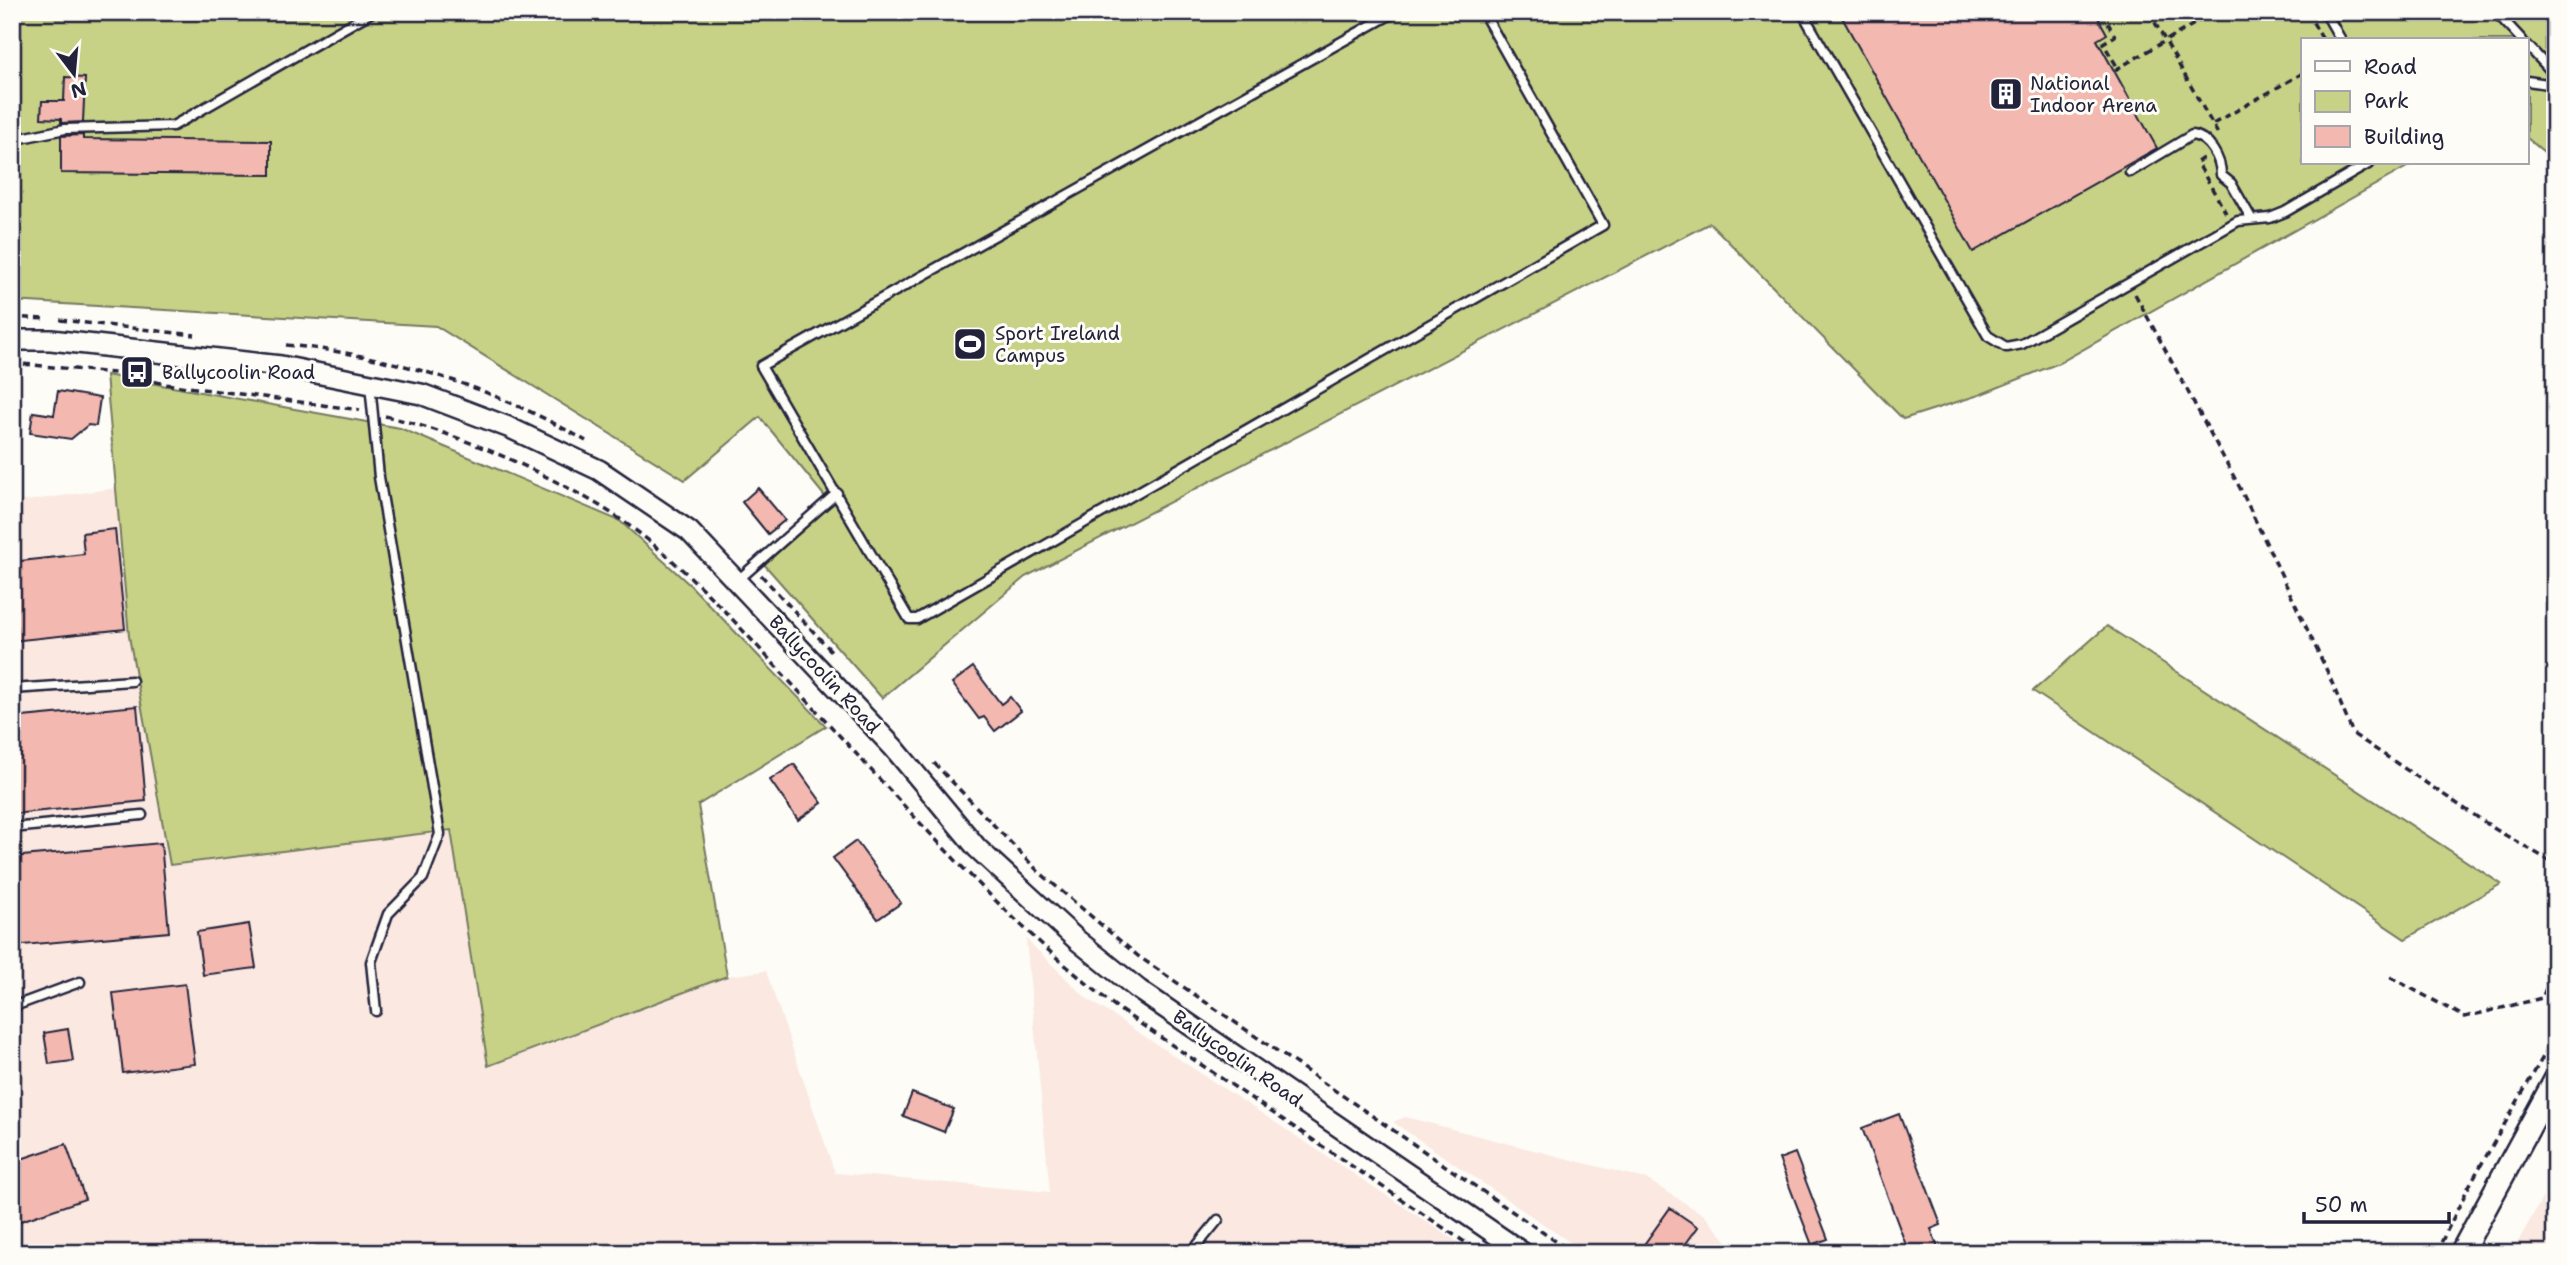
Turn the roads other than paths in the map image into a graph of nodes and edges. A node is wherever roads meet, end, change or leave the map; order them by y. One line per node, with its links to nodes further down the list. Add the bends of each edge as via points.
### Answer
1 (372, 12): 13 (lane, via 173,126 65,129)
2 (1395, 12): 19 (lane, via 761,366)
3 (1483, 12): 19 (lane, via 1603,225 917,619 904,614)
4 (1802, 12): 16 (lane, via 1993,341 2006,347 2022,344 2232,224)
5 (2325, 12): 7 (lane)
6 (2496, 12): 8 (lane)
7 (2340, 38)
8 (2520, 38)
9 (2528, 46): 10 (lane)
10 (2555, 75)
11 (2528, 81): 12 (lane)
12 (2555, 85)
13 (12, 140)
14 (2368, 164): 16 (lane, via 2285,212)
15 (2130, 172): 16 (lane, via 2192,135 2206,140 2221,166 2221,175 2231,183)
16 (2251, 218)
17 (12, 340): 18 (street, Ballycoolin Road, via 51,340 281,366)
18 (370, 384): 20 (street, Ballycoolin Road, via 421,394 598,470 689,531); 27 (lane, via 379,477 440,834 423,878 388,914 371,962)
19 (837, 493): 20 (lane)
20 (737, 581): 31 (street, Ballycoolin Road, via 894,748 977,848 1077,940 1139,990)
21 (132, 681): 22 (lane)
22 (12, 689)
23 (142, 814): 24 (lane)
24 (12, 828)
25 (80, 982): 26 (lane)
26 (12, 1007)
27 (376, 1010)
28 (2555, 1080): 32 (main road)
29 (1218, 1220): 30 (lane)
30 (1191, 1253)
31 (1523, 1253)
32 (2461, 1253)

